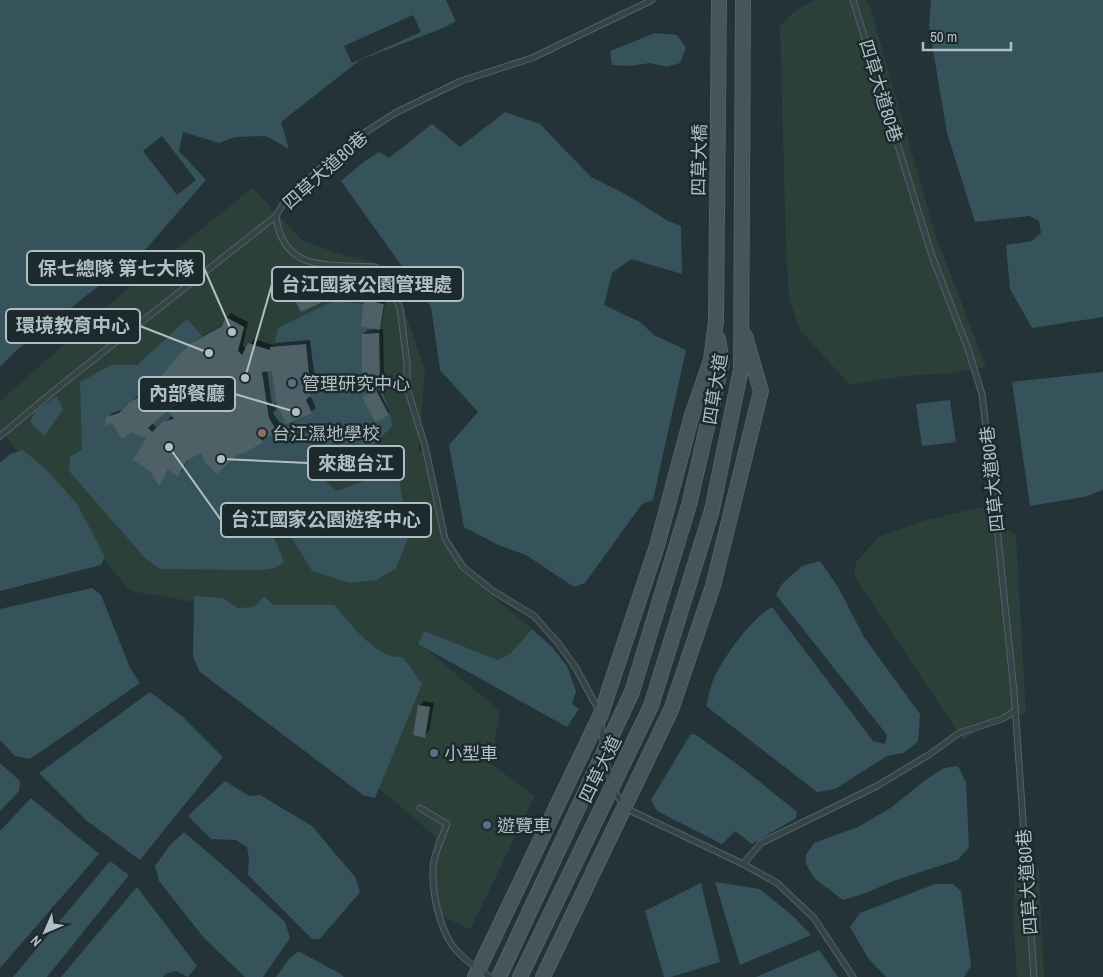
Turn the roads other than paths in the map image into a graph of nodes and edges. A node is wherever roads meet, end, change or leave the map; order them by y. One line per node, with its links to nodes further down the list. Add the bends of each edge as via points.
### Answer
1 (652, 0): 5 (lane, 四草大道80巷, via 532,58 461,81 397,112 350,142 286,200)
2 (719, 0): 7 (street, 四草大橋)
3 (743, 0): 6 (street)
4 (854, 0): 9 (lane, 四草大道80巷, via 932,256 982,394)
5 (276, 216): 8 (lane); 10 (lane, 四草大道80巷, via 278,231 286,245 301,259 376,267 385,276 400,308 407,388 425,446 445,539 463,567 493,591 534,616 576,668)
6 (740, 319): 12 (street, 四草大道, via 741,369 712,510 651,706); 14 (street, 四草大道, via 761,391 748,447 713,586 674,701)
7 (716, 321): 10 (street, 四草大道, via 711,360 692,415 657,546); 11 (street, 四草大道, via 722,362 688,505 632,692)
8 (0, 436)
9 (1015, 711): 15 (lane, via 1002,719 959,733 877,786 761,843); 21 (lane, 四草大道80巷)
10 (601, 714): 11 (lane, 四草大道80巷); 16 (street, 四草大道)
11 (604, 752): 12 (lane, 四草大道80巷); 17 (street, 四草大道)
12 (612, 787): 14 (lane, 四草大道80巷); 18 (street, 四草大道)
13 (420, 808): 16 (lane, via 447,824 434,859 432,885 439,915 452,944)
14 (625, 808): 15 (lane); 19 (street, 四草大道)
15 (743, 864): 20 (lane, via 777,883 814,918)
16 (481, 975)
17 (499, 977)
18 (520, 977)
19 (543, 977)
20 (853, 977)
21 (1034, 977)

